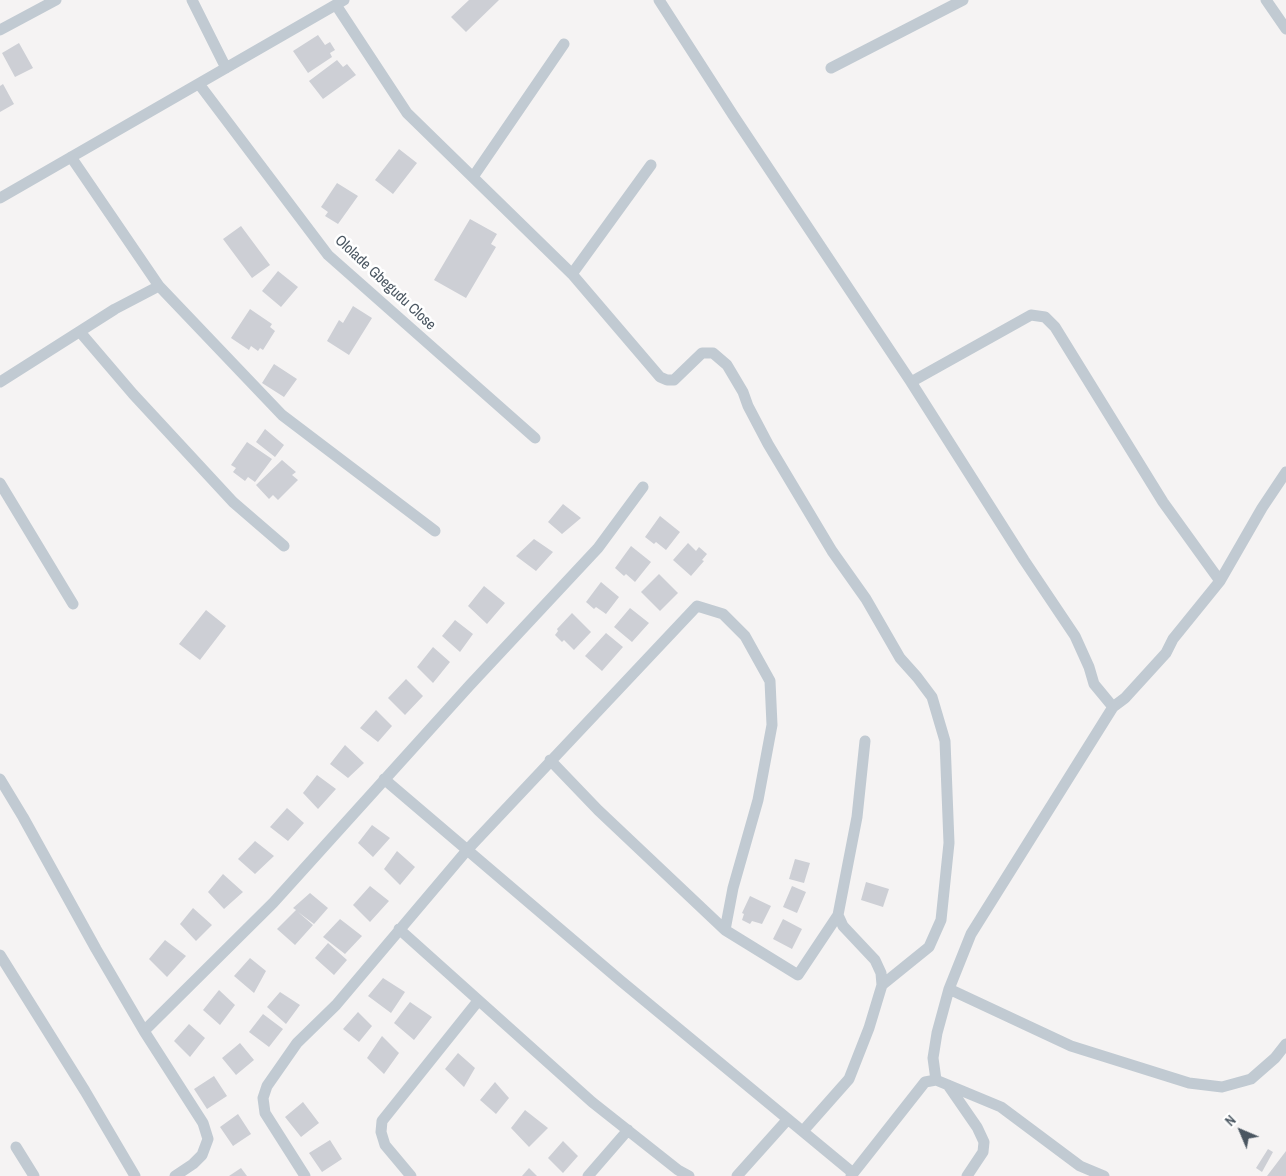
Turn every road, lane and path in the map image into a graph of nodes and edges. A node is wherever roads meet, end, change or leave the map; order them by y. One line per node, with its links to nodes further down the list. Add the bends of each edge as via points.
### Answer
1 (56, 0): 7 (street)
2 (192, 0): 10 (street)
3 (659, 0): 21 (street)
4 (963, 0): 11 (street)
5 (1266, 0): 8 (street)
6 (340, 2): 10 (street); 15 (street, via 407,113)
7 (0, 30)
8 (1286, 30)
9 (564, 44): 15 (street)
10 (226, 68): 12 (street)
11 (831, 68)
12 (199, 84): 13 (street); 22 (street, Ololade Gbegudu Close, via 328,255)
13 (71, 157): 16 (street); 18 (street)
14 (651, 165): 17 (street)
15 (473, 178): 17 (street)
16 (0, 198)
17 (572, 274): 40 (street, via 660,377 674,380 702,353 713,353 727,365 768,444 832,551 866,598 900,658 932,698 944,741 949,843 941,920 929,947)
18 (159, 286): 19 (street); 26 (street, via 282,414)
19 (80, 332): 20 (street); 27 (street, via 233,502)
20 (0, 382)
21 (911, 382): 28 (street, via 1031,315 1045,317 1055,327 1163,502); 30 (street, via 1075,636 1094,684)
22 (535, 438)
23 (1286, 472): 28 (street)
24 (0, 483): 29 (street)
25 (643, 487): 34 (street, via 598,548)
26 (435, 531)
27 (284, 546)
28 (1220, 581): 30 (street, via 1173,639 1166,653 1126,698)
29 (73, 604)
30 (1113, 707): 41 (street, via 971,934)
31 (866, 741): 36 (street, via 857,817)
32 (550, 760): 35 (street); 38 (street); 38 (street, via 697,606 723,614 745,636 770,681 772,725 758,800)
33 (0, 779): 43 (street)
34 (384, 779): 35 (street); 43 (street, via 273,903)
35 (468, 849): 37 (street); 47 (street)
36 (838, 915): 38 (street, via 798,975); 40 (street, via 843,926 875,960)
37 (399, 929): 42 (street); 55 (street, via 336,1005 297,1043 267,1086 263,1098 265,1114)
38 (724, 930)
39 (0, 955): 53 (street)
40 (882, 986): 49 (street, via 849,1079)
41 (949, 989): 44 (street, via 1071,1046 1189,1083 1222,1087 1252,1079); 45 (street, via 933,1058)
42 (478, 1001): 48 (street); 56 (street, via 382,1121 380,1132 386,1144)
43 (144, 1031): 54 (street, via 203,1123 208,1139 202,1155)
44 (1286, 1044)
45 (936, 1080): 46 (street); 51 (street, via 924,1082)
46 (948, 1085): 60 (street, via 984,1142 983,1152); 61 (street, via 1001,1107 1080,1166)
47 (788, 1119): 49 (street); 59 (street)
48 (628, 1130): 57 (street); 58 (street)
49 (803, 1131): 51 (street)
50 (16, 1146): 52 (street)
51 (852, 1174)
52 (34, 1176)
53 (135, 1176)
54 (175, 1176)
55 (305, 1176)
56 (411, 1176)
57 (588, 1176)
58 (689, 1176)
59 (738, 1176)
60 (967, 1176)
61 (1104, 1176)

